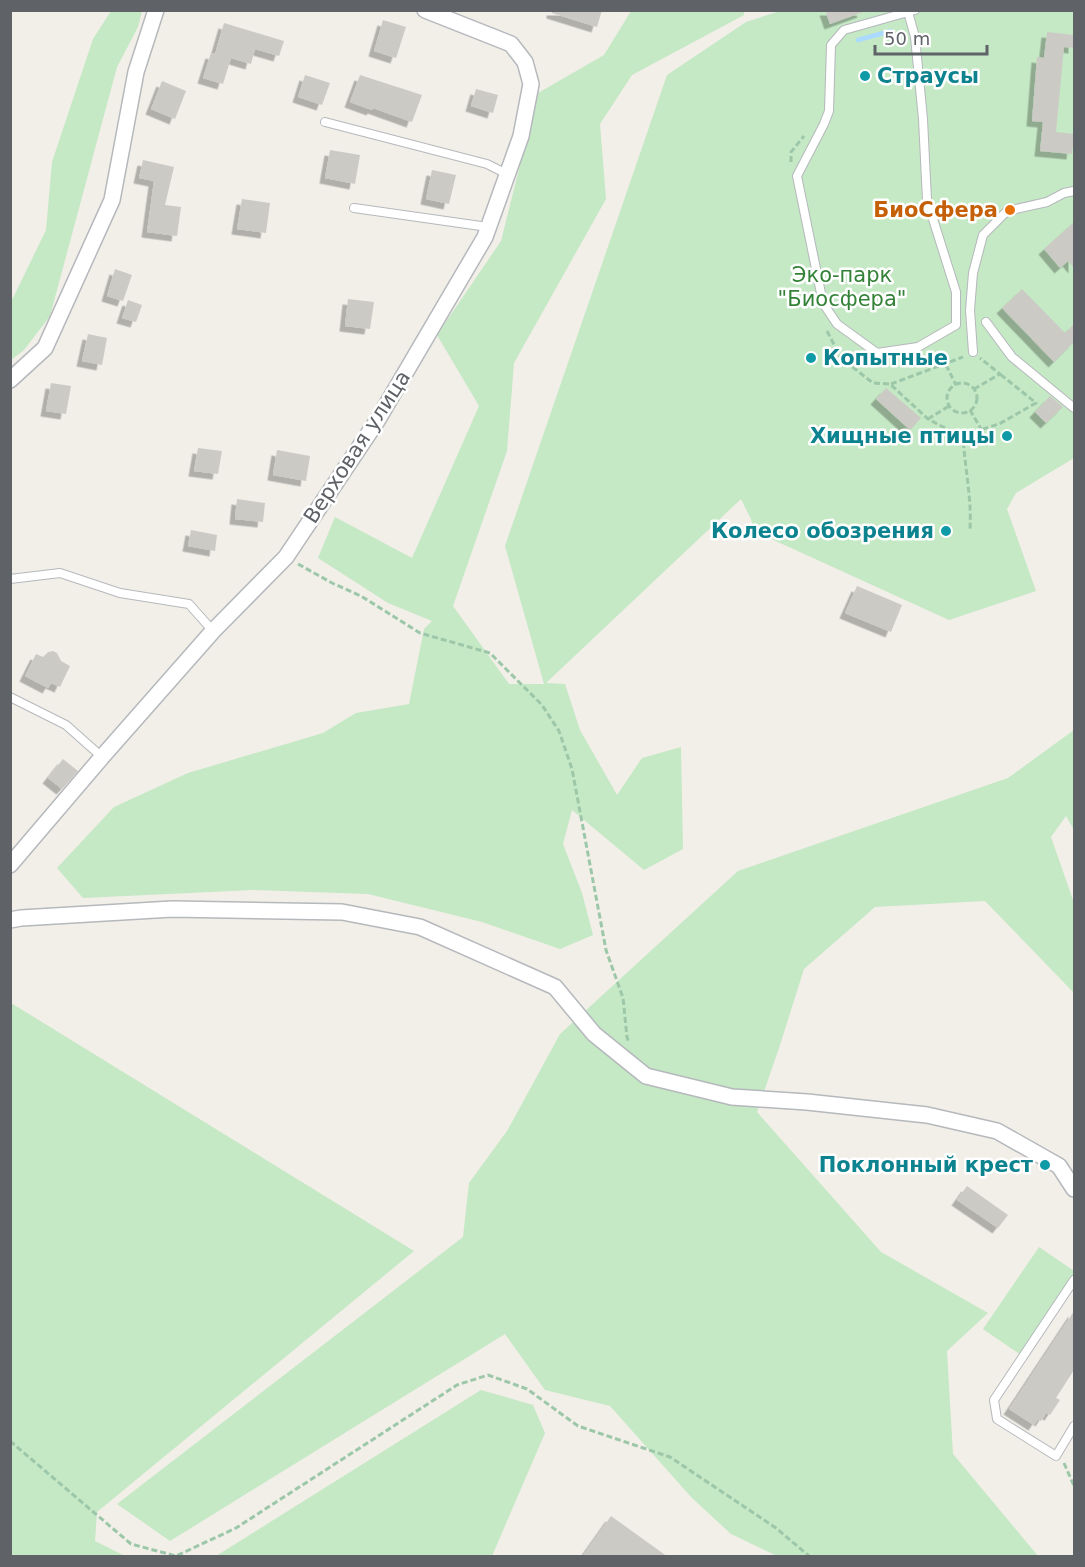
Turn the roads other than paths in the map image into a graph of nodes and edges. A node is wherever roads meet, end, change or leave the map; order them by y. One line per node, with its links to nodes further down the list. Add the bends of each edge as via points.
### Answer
1 (156, 10): 11 (street, via 136,72 111,201 45,348)
2 (425, 10): 5 (street, Верховая улица, via 511,44 525,62 531,84 521,136)
3 (911, 11): 3 (lane, via 844,30 831,45 829,111 797,176 823,303 837,324 877,353 918,346 956,325 956,292 927,200)
4 (325, 122): 5 (lane, via 487,164)
5 (507, 174): 8 (street, Верховая улица)
6 (1074, 191): 10 (lane, via 1006,211 983,235 973,273)
7 (354, 208): 8 (lane)
8 (488, 227): 14 (street, Верховая улица, via 377,421 286,557)
9 (986, 322): 12 (lane, via 1012,357)
10 (973, 352)
11 (10, 380)
12 (1074, 408)
13 (10, 579): 14 (lane, via 60,573 120,593 189,604)
14 (213, 631): 16 (street, Верховая улица)
15 (10, 697): 16 (lane, via 66,725)
16 (102, 757): 17 (street, Верховая улица)
17 (10, 864)
18 (10, 920): 19 (street, via 172,909 342,912 420,927 555,987 594,1034 646,1076 732,1097 927,1115 997,1131 1059,1166)
19 (1074, 1189)
20 (1074, 1280): 21 (lane, via 994,1400 997,1419 1056,1456)
21 (1074, 1426)

